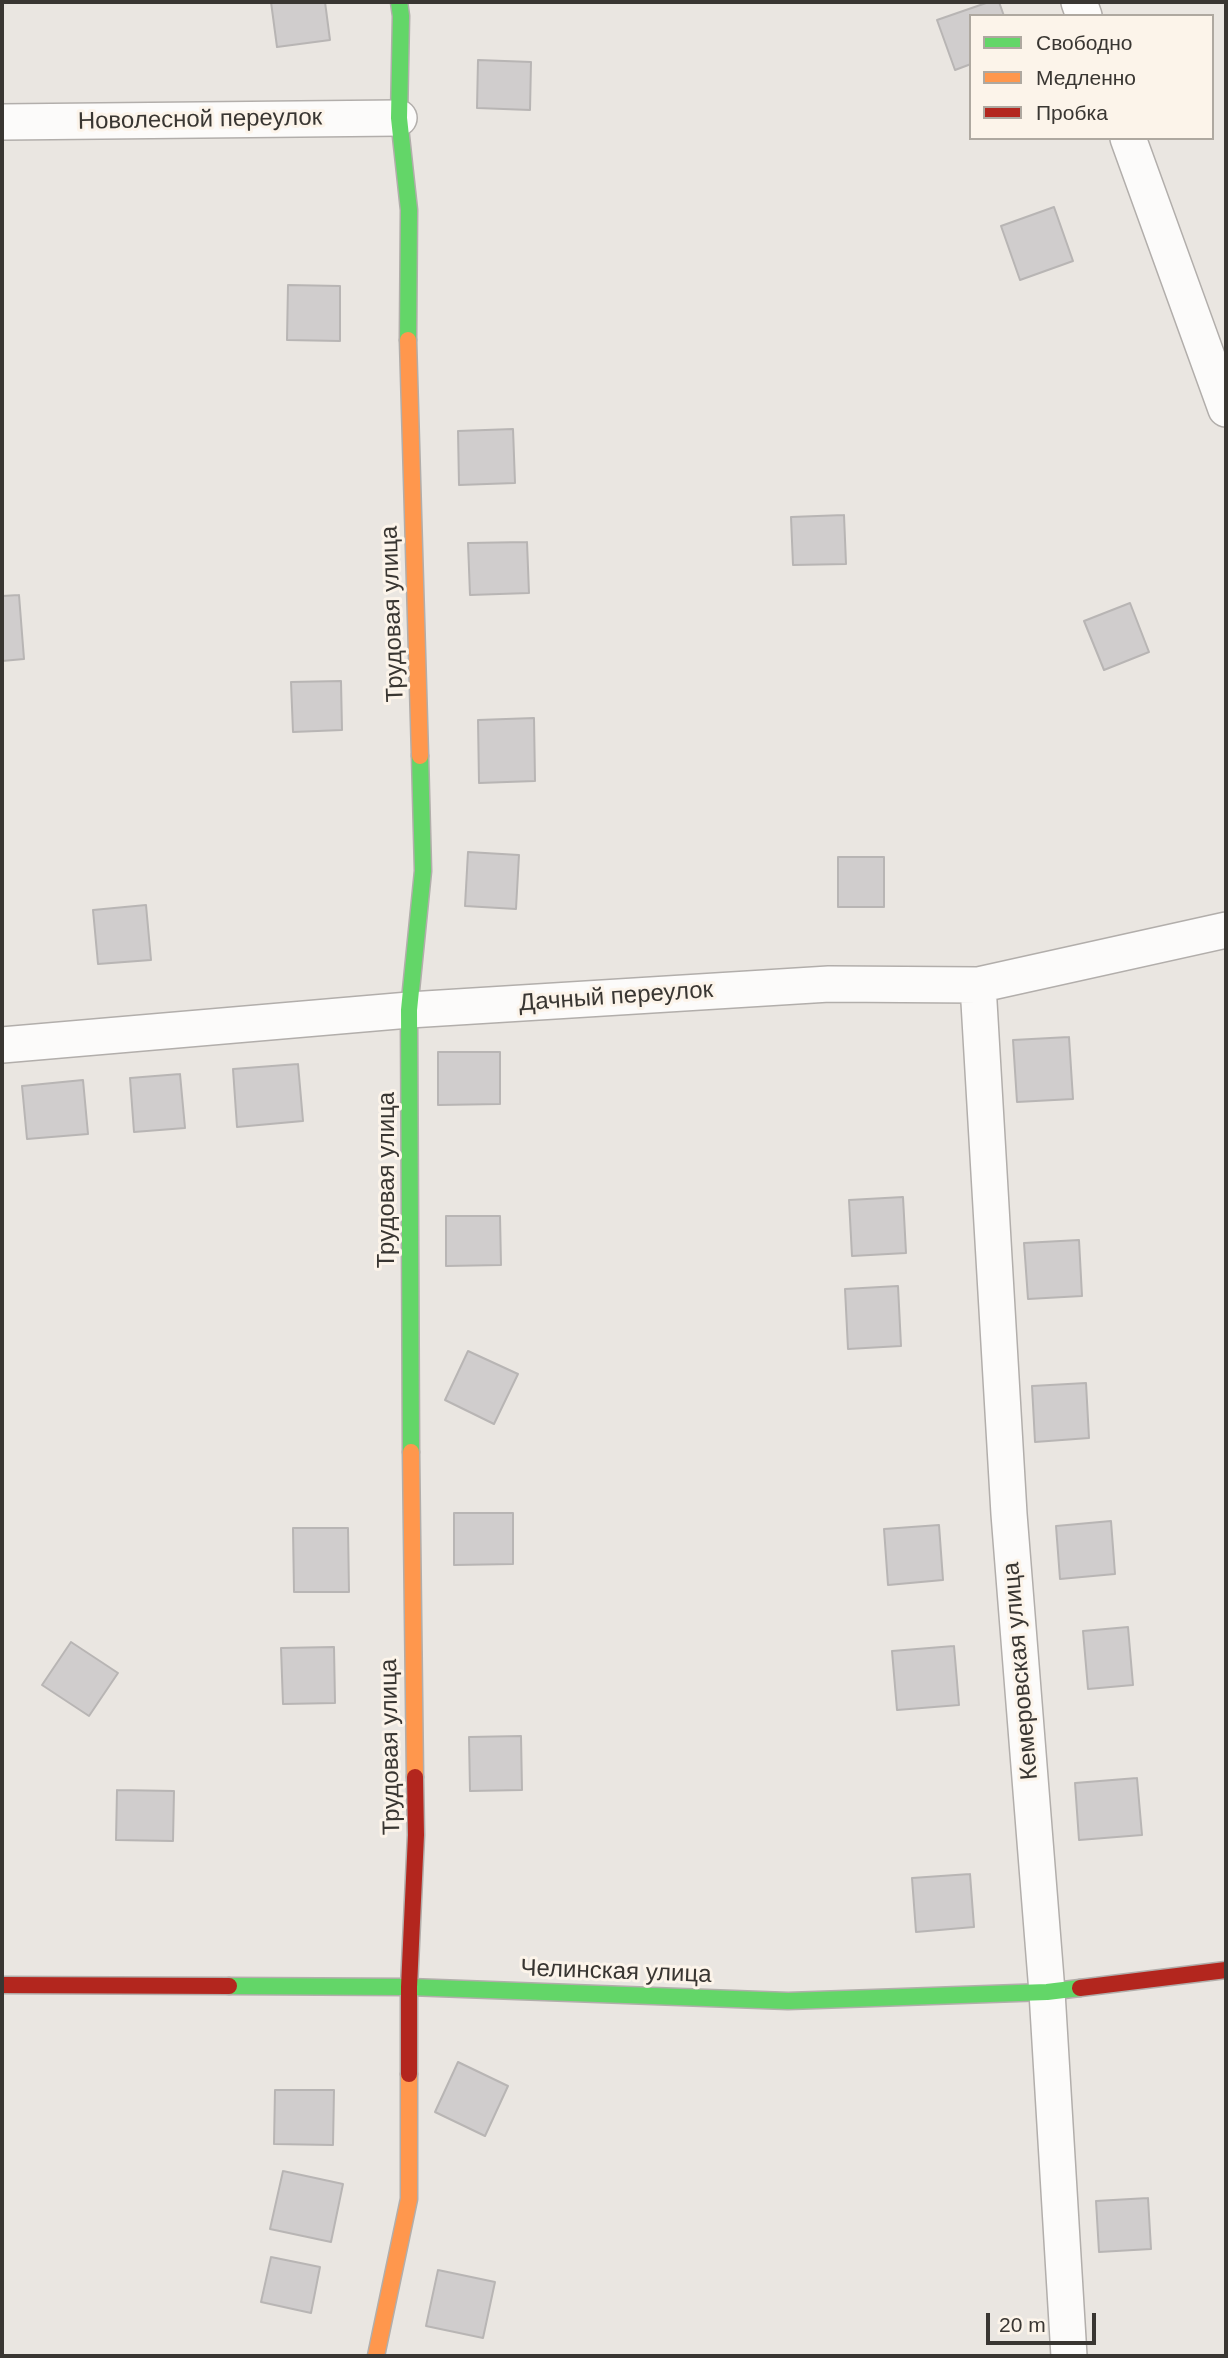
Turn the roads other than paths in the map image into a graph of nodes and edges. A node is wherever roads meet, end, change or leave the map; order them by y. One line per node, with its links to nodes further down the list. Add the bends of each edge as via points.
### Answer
1 (399, 2): 2 (street, Трудовая улица)
2 (399, 118): 3 (street, Новолесной переулок); 8 (street, Трудовая улица, via 409,210 408,359 422,871)
3 (2, 122)
4 (1129, 140): 5 (street)
5 (1226, 409)
6 (1226, 930): 7 (street, Дачный переулок)
7 (978, 985): 8 (street, Дачный переулок, via 829,984); 13 (street, Кемеровская улица, via 1009,1514)
8 (409, 1010): 9 (street, Дачный переулок); 12 (street, Трудовая улица, via 416,1835)
9 (2, 1045)
10 (1226, 1970): 13 (street, Челинская улица)
11 (2, 1985): 12 (street, Челинская улица)
12 (409, 1987): 13 (street, Челинская улица, via 788,2001); 14 (street, Трудовая улица, via 409,2199)
13 (1047, 1992): 15 (street, Кемеровская улица)
14 (376, 2356)
15 (1069, 2356)

